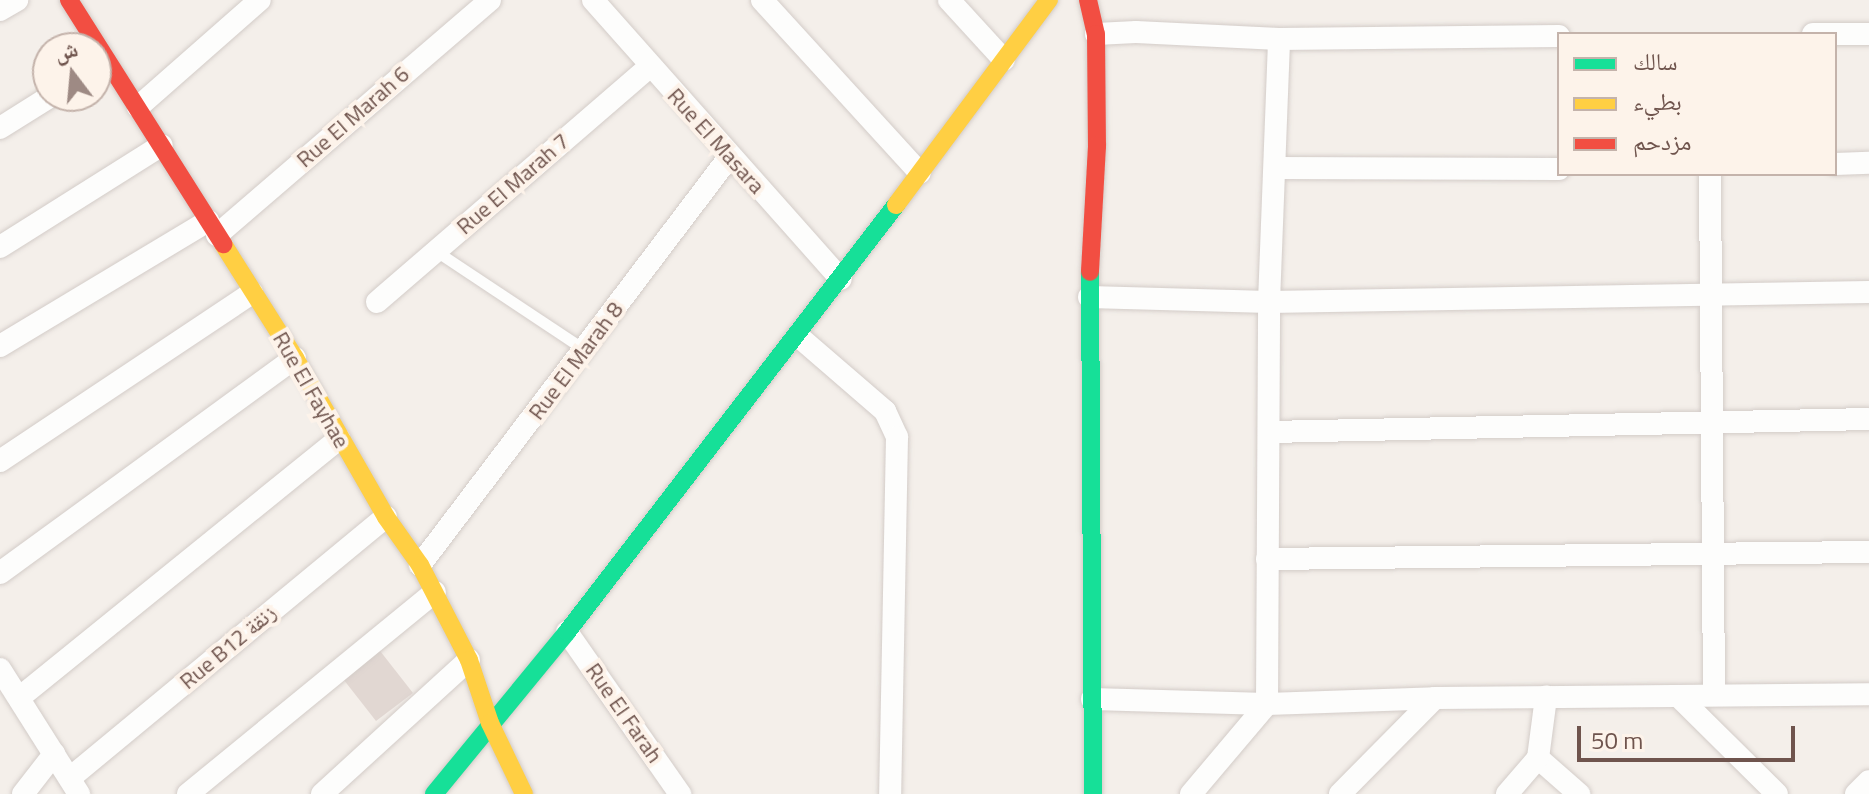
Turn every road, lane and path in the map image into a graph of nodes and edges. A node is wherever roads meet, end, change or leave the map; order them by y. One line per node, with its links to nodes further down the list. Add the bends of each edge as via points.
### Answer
1 (17, 0): 10 (street)
2 (69, 0): 11 (street, Rue El Fayhae)
3 (260, 0): 20 (street)
4 (490, 0): 31 (street, Rue El Marah 6)
5 (593, 0): 18 (street, Rue El Masara)
6 (762, 0): 29 (street)
7 (949, 0): 17 (street)
8 (1049, 0): 17 (street)
9 (1088, 0): 12 (street)
10 (0, 10)
11 (86, 32)
12 (1096, 34): 16 (street); 38 (street)
13 (1837, 34): 14 (street)
14 (1869, 34)
15 (1557, 36): 16 (street)
16 (1279, 39): 27 (street)
17 (1004, 60): 29 (street)
18 (649, 67): 24 (street, Rue El Masara); 33 (street, Rue El Marah 7)
19 (112, 75): 20 (street, Rue El Fayhae)
20 (138, 107): 23 (street, Rue El Fayhae)
21 (32, 108): 22 (street)
22 (0, 128)
23 (162, 145): 31 (street, Rue El Fayhae); 32 (street)
24 (730, 156): 34 (street, Rue El Masara); 43 (street, Rue El Marah 8)
25 (1869, 163): 26 (street)
26 (1837, 164)
27 (1276, 168): 28 (street); 40 (street)
28 (1557, 169)
29 (920, 173): 34 (street)
30 (1710, 176): 37 (street)
31 (212, 228): 36 (street, Rue El Fayhae); 42 (street, Rue El Marah 6)
32 (0, 247)
33 (436, 251): 39 (street, Rue El Marah 7); 43 (lane)
34 (841, 279): 41 (street)
35 (1869, 292): 37 (street)
36 (252, 293): 44 (street, Rue El Fayhae); 49 (street)
37 (1708, 293): 40 (street); 46 (street)
38 (1089, 297): 40 (street); 66 (street)
39 (377, 302)
40 (1269, 302): 47 (street)
41 (798, 336): 57 (street); 80 (street, via 885,411 897,437)
42 (0, 346)
43 (585, 350): 54 (street, Rue El Marah 8)
44 (295, 358): 48 (street, Rue El Fayhae); 55 (street)
45 (1869, 419): 46 (street)
46 (1711, 422): 47 (street); 52 (street)
47 (1269, 432): 53 (street)
48 (339, 439): 50 (street, Rue El Fayhae); 64 (street)
49 (0, 461)
50 (386, 517): 54 (street, Rue El Fayhae); 72 (street, Rue B12 زنقة)
51 (1869, 552): 52 (street)
52 (1712, 556): 53 (street); 60 (street)
53 (1267, 559): 67 (street)
54 (420, 565): 56 (street, Rue El Fayhae)
55 (0, 573)
56 (435, 592): 58 (street, Rue El Fayhae); 75 (street)
57 (567, 632): 68 (street); 79 (street, Rue El Farah)
58 (469, 660): 68 (street, Rue El Fayhae); 76 (street)
59 (0, 669): 64 (street)
60 (1714, 693): 61 (street); 62 (street)
61 (1869, 694)
62 (1678, 696): 63 (street); 85 (street)
63 (1546, 697): 65 (street); 70 (street)
64 (19, 698): 69 (street)
65 (1435, 698): 67 (street); 82 (street)
66 (1092, 699): 67 (street); 81 (street)
67 (1267, 704): 73 (street)
68 (490, 723): 77 (street); 78 (street, Rue El Fayhae)
69 (54, 754): 72 (street); 74 (street)
70 (1538, 758): 83 (street); 84 (street)
71 (1869, 781): 86 (street)
72 (75, 786)
73 (1197, 792)
74 (23, 794)
75 (188, 794)
76 (322, 794)
77 (434, 794)
78 (524, 794)
79 (680, 794)
80 (890, 794)
81 (1093, 794)
82 (1340, 794)
83 (1507, 794)
84 (1579, 794)
85 (1777, 794)
86 (1856, 794)

